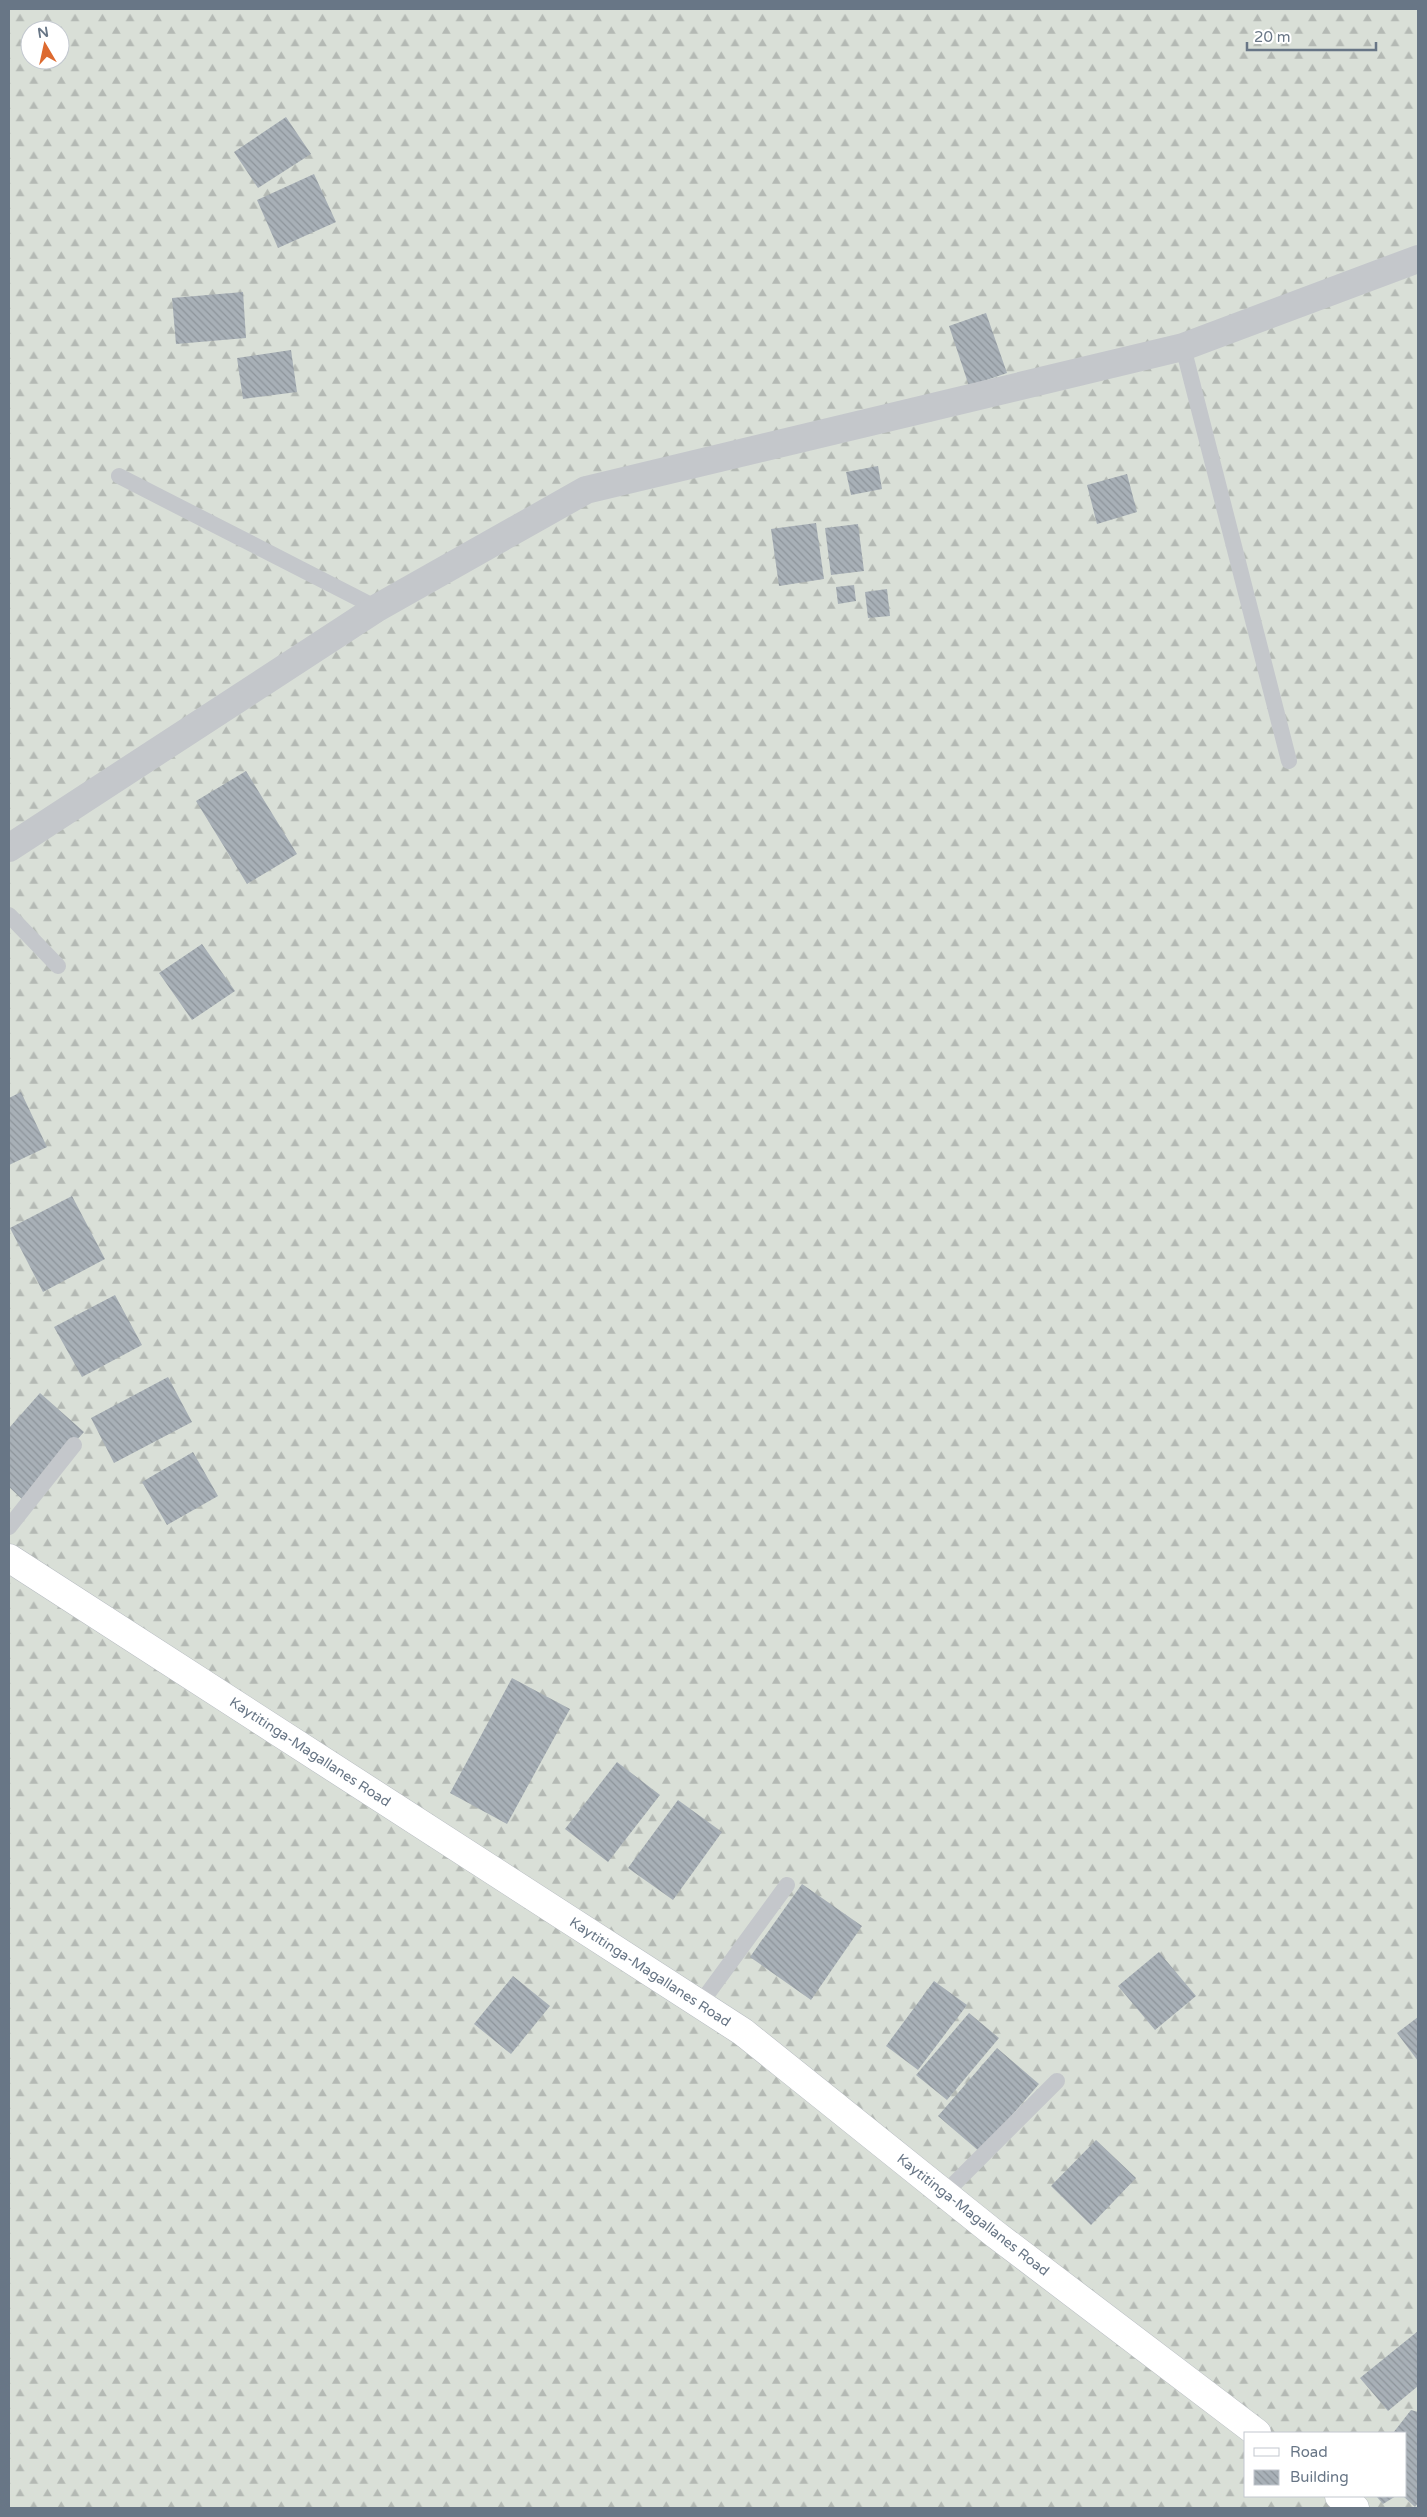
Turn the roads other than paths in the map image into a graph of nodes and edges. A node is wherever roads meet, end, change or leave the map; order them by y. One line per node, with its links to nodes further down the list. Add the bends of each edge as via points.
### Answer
1 (1418, 259): 2 (street)
2 (1182, 348): 4 (street, via 586,490); 5 (lane)
3 (119, 476): 4 (lane)
4 (377, 608): 6 (street)
5 (1289, 761)
6 (9, 848)
7 (9, 916): 8 (lane)
8 (58, 966)
9 (74, 1445): 10 (lane)
10 (9, 1527)
11 (9, 1558): 13 (main road, Kaytitinga-Magallanes Road)
12 (787, 1885): 13 (lane)
13 (700, 2004): 15 (main road, Kaytitinga-Magallanes Road, via 743,2032)
14 (1057, 2081): 15 (lane)
15 (945, 2193): 16 (main road, Kaytitinga-Magallanes Road)
16 (1256, 2432)
17 (1340, 2497): 18 (main road)
18 (1355, 2508)

